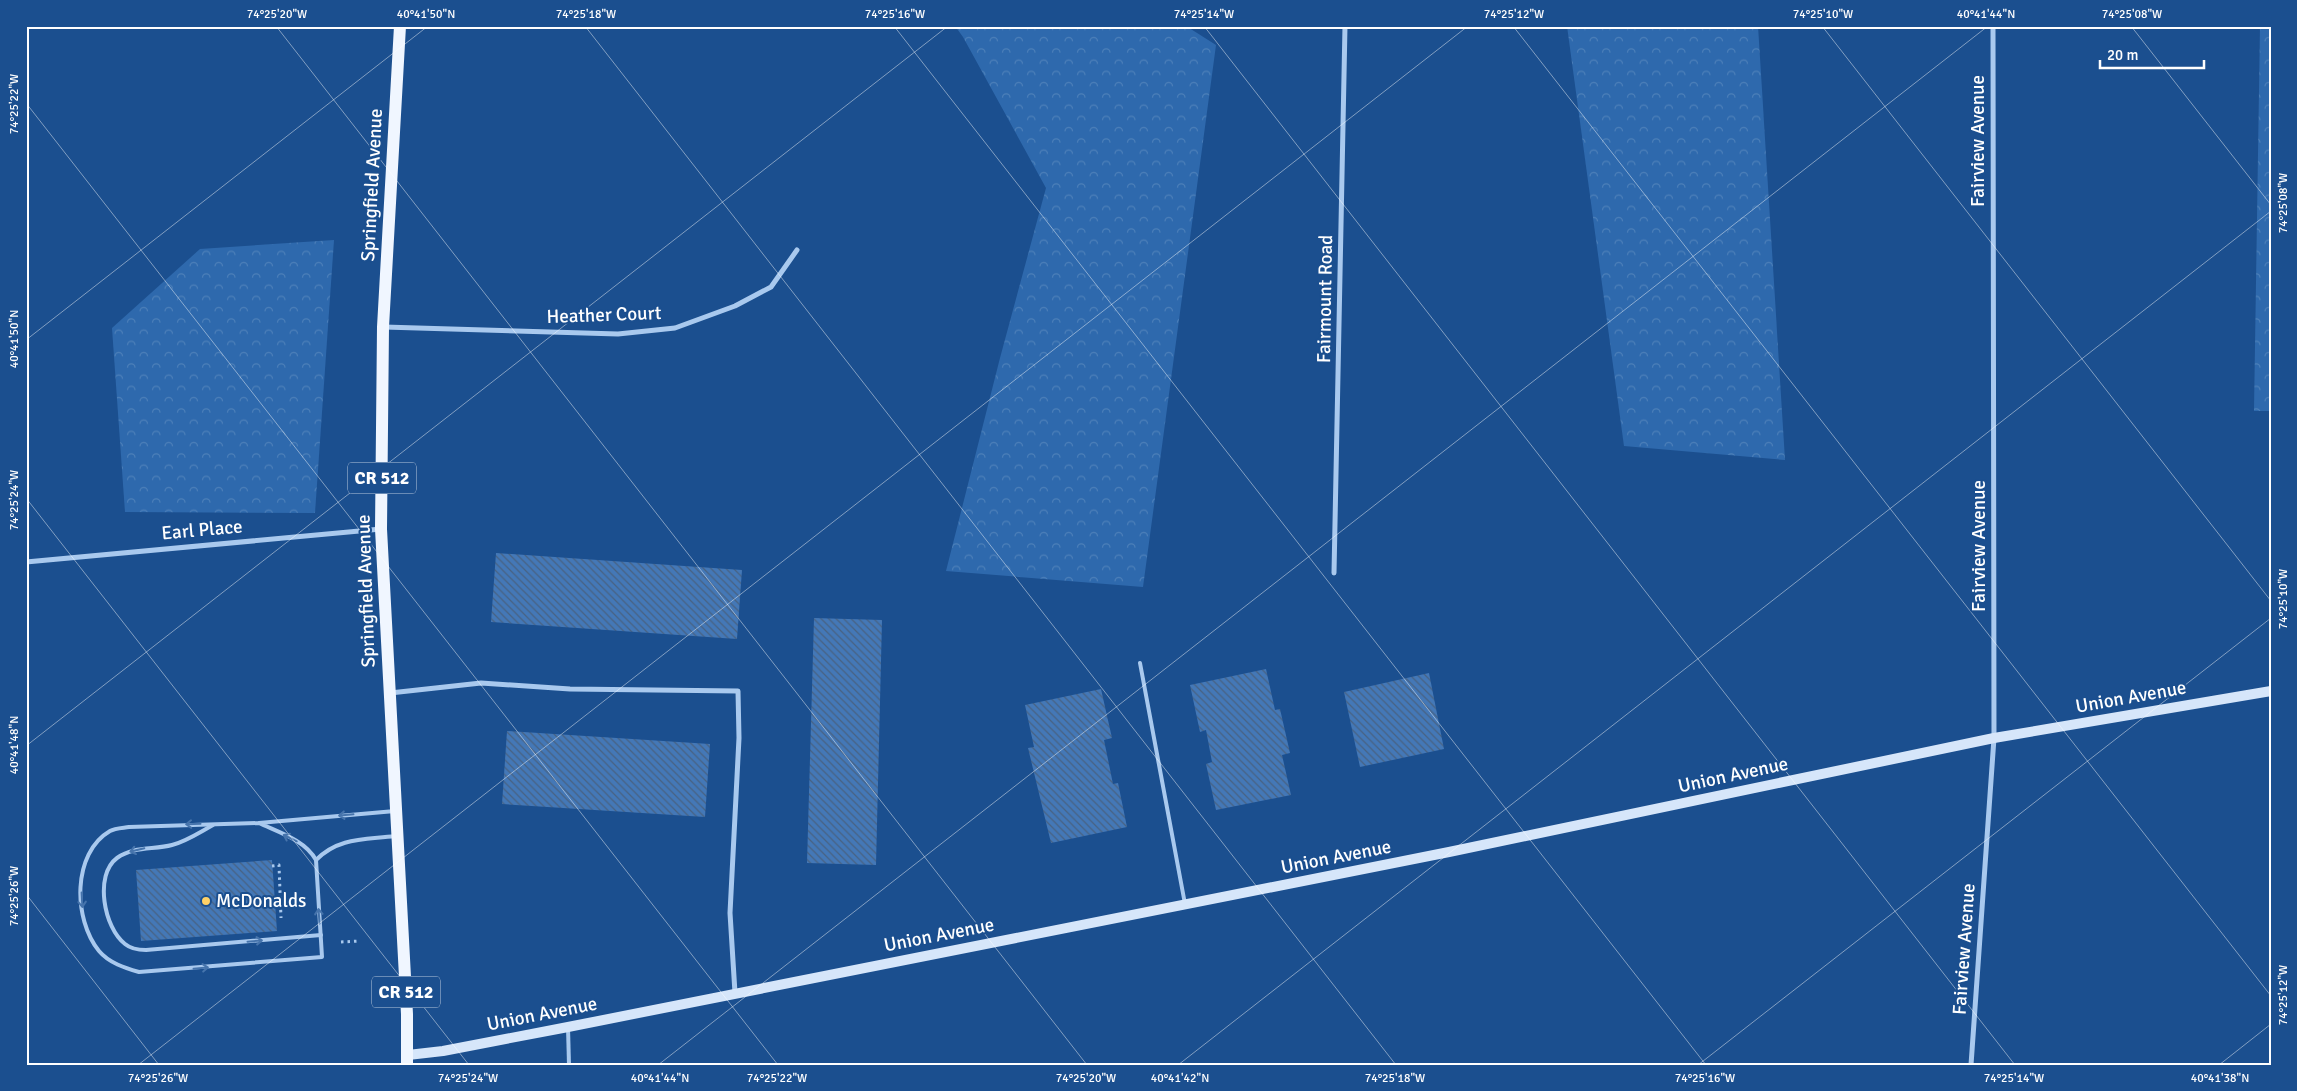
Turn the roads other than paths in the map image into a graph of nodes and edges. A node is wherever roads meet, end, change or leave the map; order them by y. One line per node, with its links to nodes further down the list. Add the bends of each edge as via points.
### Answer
1 (400, 26): 5 (main road, Springfield Avenue / CR 512)
2 (1345, 26): 8 (street, Fairmount Road)
3 (1992, 26): 12 (street, Fairview Avenue)
4 (797, 250): 5 (street, Heather Court, via 771,287 735,306 675,328 618,334)
5 (384, 327): 6 (main road, Springfield Avenue / CR 512)
6 (381, 528): 7 (street, Earl Place); 11 (main road, Springfield Avenue / CR 512)
7 (26, 562)
8 (1334, 573)
9 (1140, 663): 18 (lane)
10 (2271, 691): 12 (main road, Union Avenue)
11 (389, 693): 13 (main road, Springfield Avenue / CR 512); 20 (street, via 482,683 570,689 738,691 740,738 730,913)
12 (1994, 738): 18 (main road, Union Avenue); 24 (street, Fairview Avenue)
13 (395, 811): 14 (lane, one-way to 14); 16 (main road, Springfield Avenue / CR 512)
14 (259, 823): 15 (lane); 17 (lane, one-way to 14, via 302,844)
15 (215, 824): 19 (lane, one-way to 19, via 185,841 137,849 116,859 108,868 104,883 107,917 116,935 125,944 146,950); 19 (lane, one-way to 19, via 112,830 91,850 84,863 82,901 90,937 100,952 121,967 139,972 160,972 322,957)
16 (396, 836): 17 (lane, via 342,842); 22 (main road, Springfield Avenue / CR 512)
17 (316, 860): 19 (lane, one-way to 17)
18 (1185, 905): 20 (main road, Union Avenue)
19 (321, 935)
20 (735, 993): 21 (main road, Union Avenue)
21 (568, 1027): 22 (main road, Union Avenue); 23 (lane)
22 (408, 1060)
23 (569, 1065)
24 (1971, 1065)

